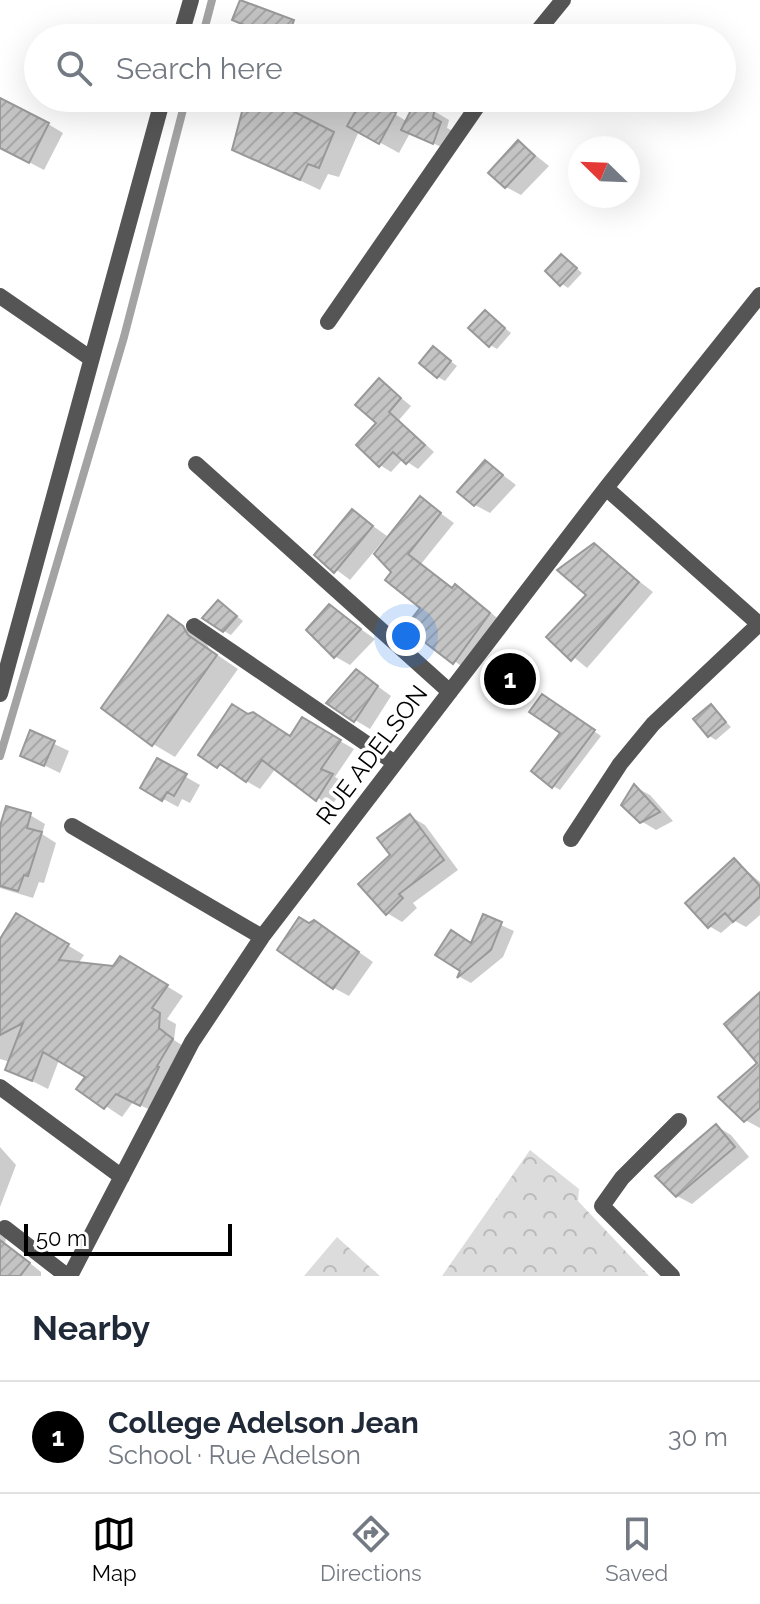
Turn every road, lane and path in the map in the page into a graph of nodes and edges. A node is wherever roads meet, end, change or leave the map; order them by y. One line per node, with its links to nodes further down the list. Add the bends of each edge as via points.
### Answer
1 (191, 0): 3 (street)
2 (563, 0): 4 (street)
3 (184, 24)
4 (543, 24)
5 (159, 112): 10 (street)
6 (473, 112): 9 (street)
7 (760, 295): 12 (street, RUE ADELSON)
8 (0, 296): 10 (street)
9 (328, 322)
10 (90, 358): 16 (street)
11 (196, 464): 15 (street)
12 (606, 488): 13 (street); 15 (street, RUE ADELSON)
13 (760, 625): 19 (street, via 653,724)
14 (194, 626): 17 (street)
15 (450, 692): 17 (street, RUE ADELSON)
16 (0, 694)
17 (395, 763): 20 (street, RUE ADELSON)
18 (72, 826): 20 (street)
19 (571, 839)
20 (262, 937): 23 (street, RUE ADELSON, via 192,1042)
21 (0, 1087): 23 (street)
22 (679, 1121): 26 (street, via 602,1206)
23 (122, 1177): 25 (street, RUE ADELSON)
24 (5, 1228): 25 (street)
25 (69, 1276)
26 (672, 1276)

